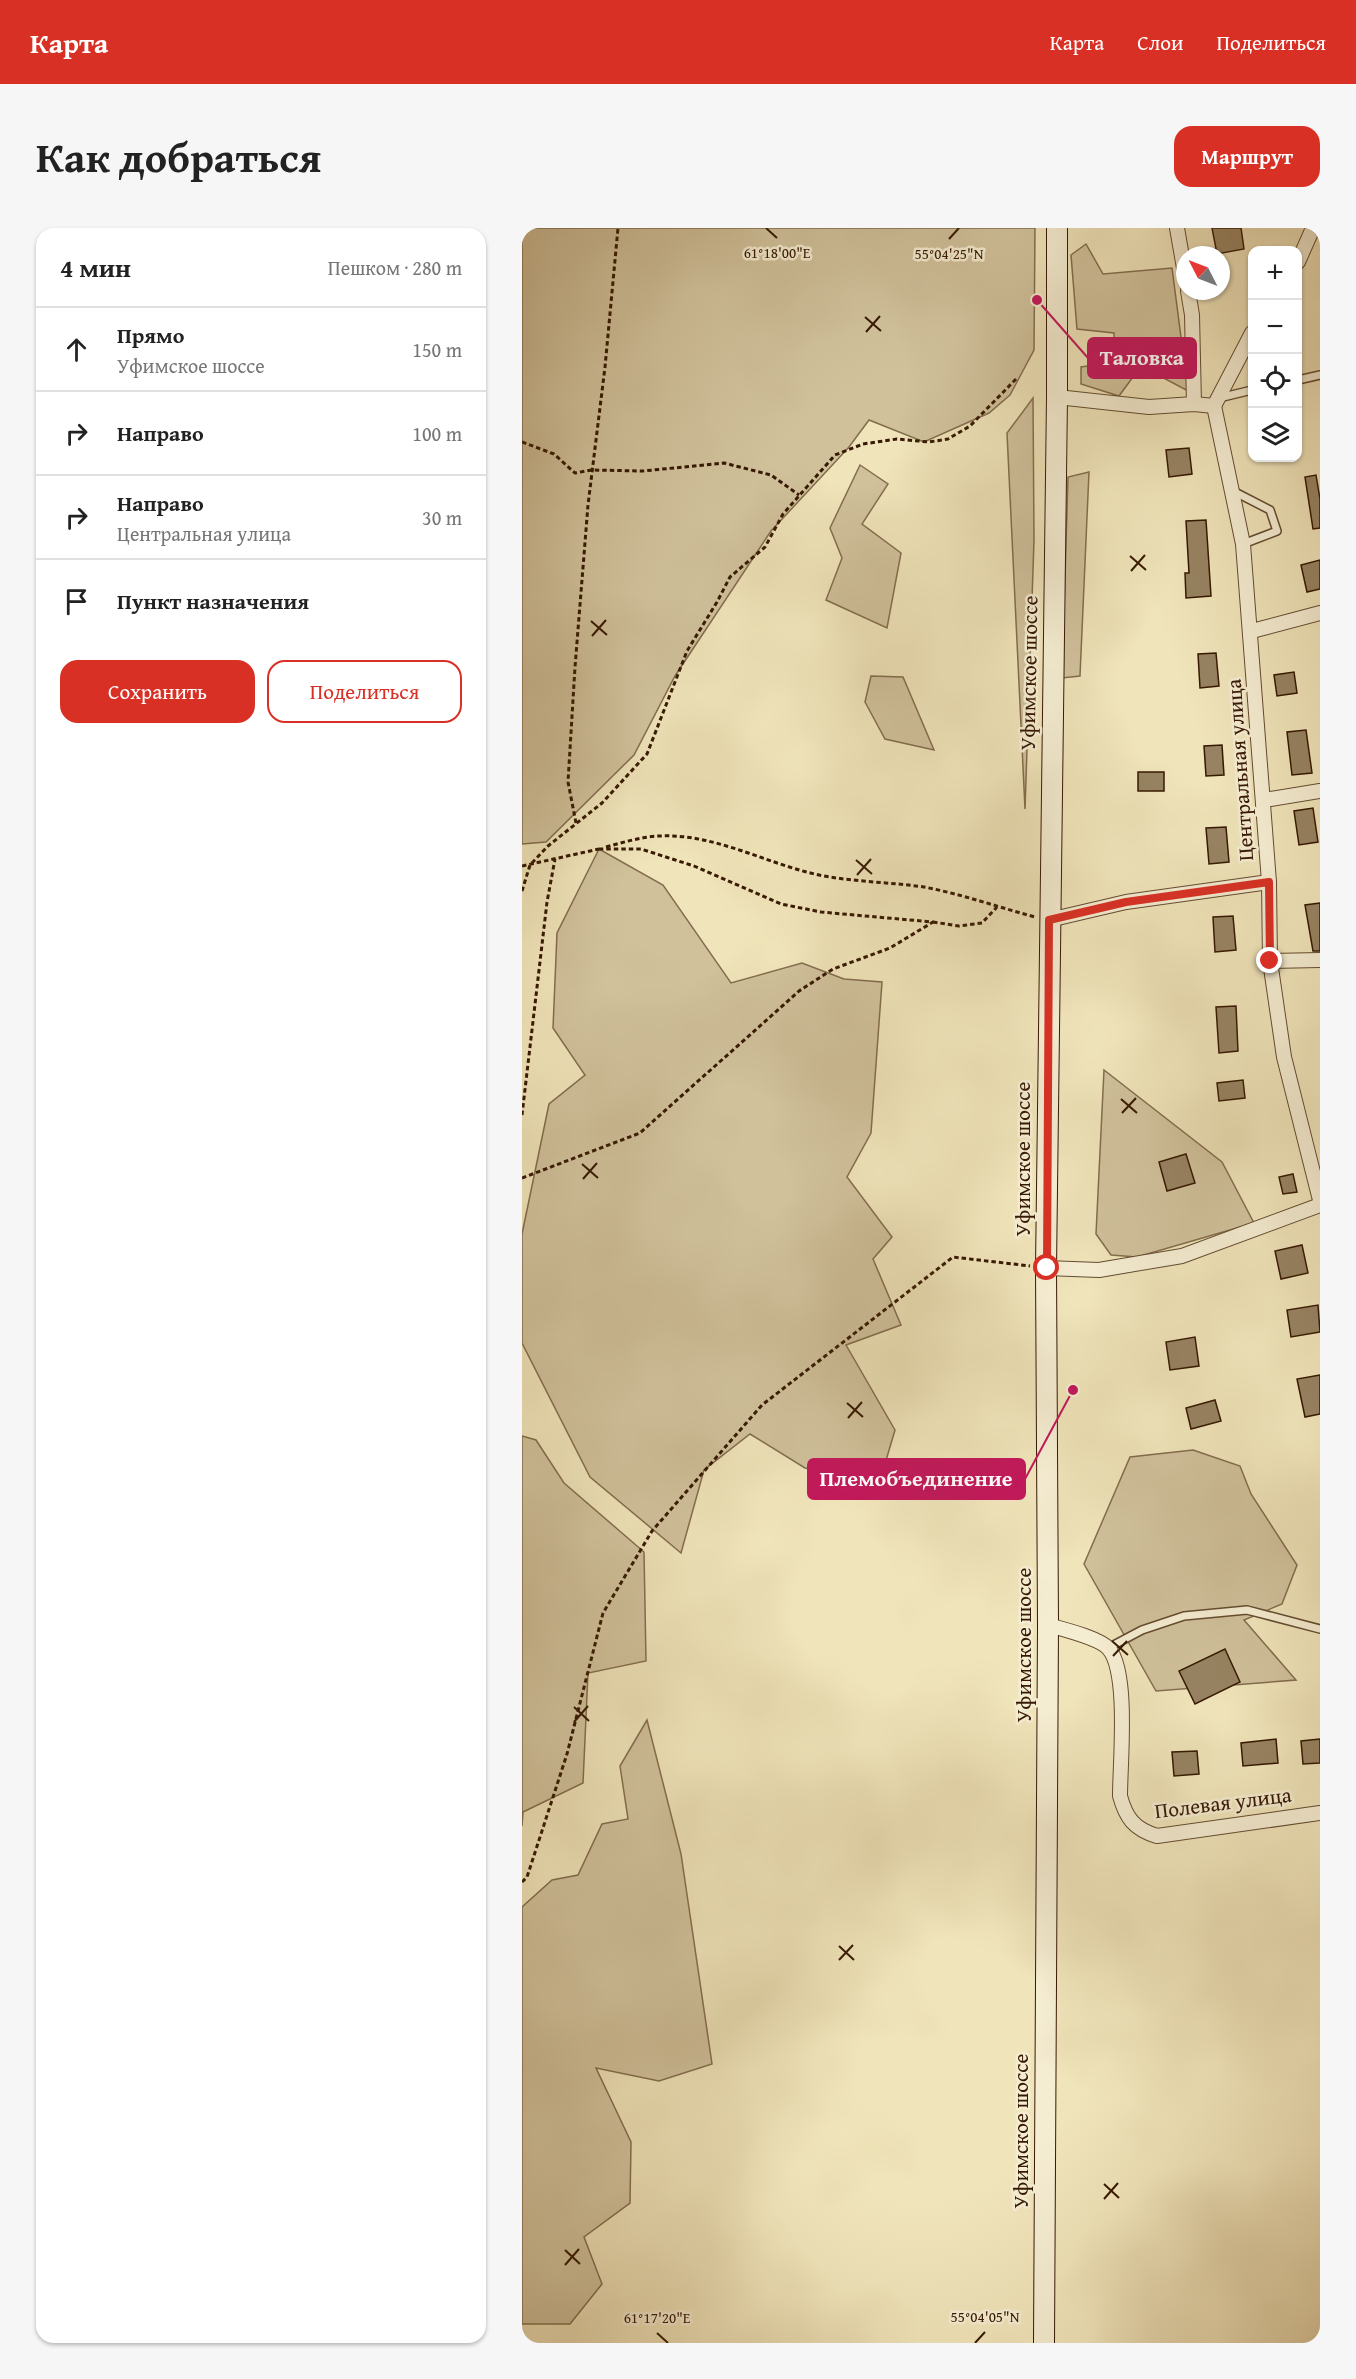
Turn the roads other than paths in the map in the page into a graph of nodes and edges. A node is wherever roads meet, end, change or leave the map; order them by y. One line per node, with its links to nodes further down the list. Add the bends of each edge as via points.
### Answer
1 (1057, 228): 11 (main road, Уфимское шоссе)
2 (1177, 228): 4 (street)
3 (1312, 228): 5 (street)
4 (1180, 246)
5 (1302, 252)
6 (1190, 300): 13 (street)
7 (1248, 341): 12 (street)
8 (1320, 375): 9 (lane)
9 (1302, 379)
10 (1248, 391): 12 (lane)
11 (1057, 397): 13 (street, via 1149,407); 21 (main road, Уфимское шоссе)
12 (1216, 402): 13 (street); 14 (street, Центральная улица)
13 (1194, 404)
14 (1233, 491): 15 (street, Центральная улица); 15 (lane, via 1270,510 1277,531)
15 (1244, 544): 17 (street, Центральная улица)
16 (1320, 613): 17 (street)
17 (1252, 631): 19 (street, Центральная улица)
18 (1320, 791): 19 (street)
19 (1264, 800): 20 (street, Центральная улица)
20 (1269, 882): 21 (street, via 1126,902); 23 (street, Центральная улица)
21 (1049, 920): 25 (main road, Уфимское шоссе)
22 (1320, 960): 23 (street)
23 (1270, 961): 24 (street, Центральная улица, via 1284,1057)
24 (1320, 1203): 25 (street, via 1182,1256 1099,1270)
25 (1047, 1268): 26 (main road, Уфимское шоссе)
26 (1048, 1625): 28 (street); 30 (main road, Уфимское шоссе)
27 (1320, 1629): 28 (lane, via 1247,1610 1184,1616 1142,1630)
28 (1108, 1648): 29 (street, Полевая улица, via 1118,1668 1121,1693 1120,1796 1124,1812 1134,1826 1157,1836)
29 (1320, 1812)
30 (1044, 2343)

